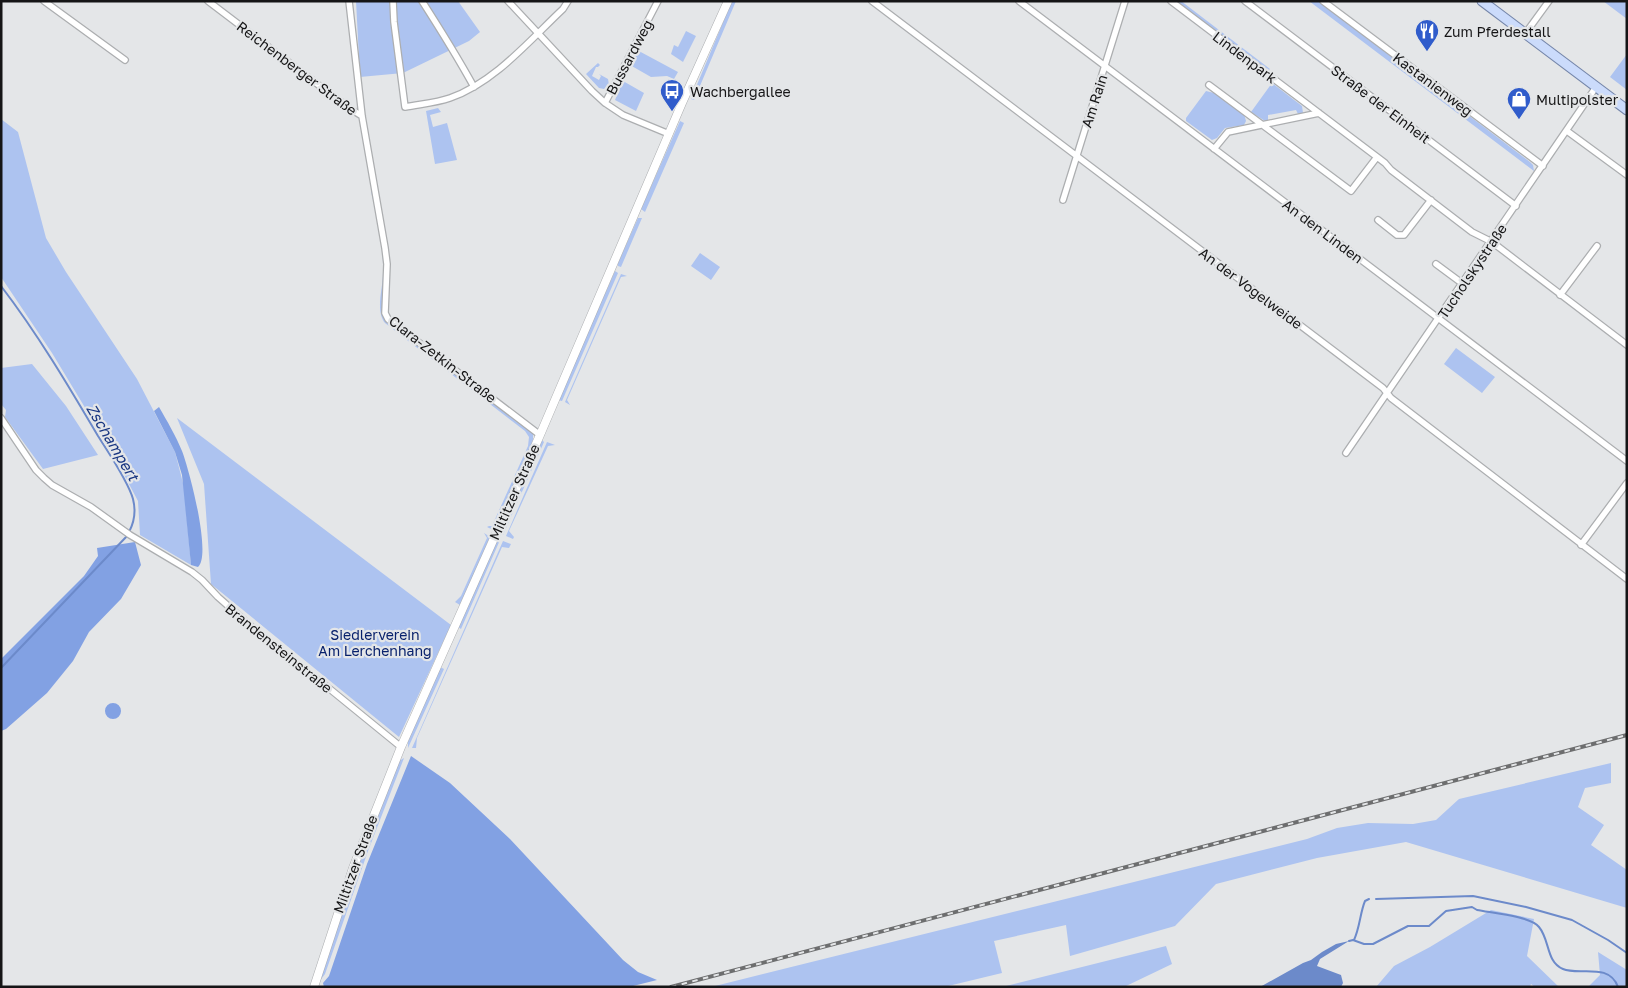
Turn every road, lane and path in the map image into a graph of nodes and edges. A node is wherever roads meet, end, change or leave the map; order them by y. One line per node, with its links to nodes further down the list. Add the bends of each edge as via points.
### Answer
1 (44, 1): 20 (street)
2 (208, 1): 28 (street, Reichenberger Straße)
3 (349, 1): 28 (street)
4 (393, 1): 23 (street, via 404,107 451,98)
5 (422, 1): 23 (street)
6 (508, 1): 18 (street)
7 (568, 1): 18 (street)
8 (728, 1): 31 (street, Miltitzer Straße)
9 (872, 1): 33 (street, An der Vogelweide)
10 (1019, 1): 21 (street, An den Linden)
11 (1126, 1): 21 (street, Am Rain)
12 (1171, 1): 27 (street, Lindenpark)
13 (1245, 1): 39 (street, Straße der Einheit)
14 (1323, 1): 35 (street, Kastanienweg)
15 (1482, 1): 19 (main road)
16 (1548, 1): 19 (street)
17 (656, 2): 25 (street, Bussardweg)
18 (538, 33): 23 (street); 25 (street)
19 (1525, 34): 24 (main road)
20 (125, 60)
21 (1105, 66): 32 (street, An den Linden); 33 (street, Am Rain)
22 (1209, 85): 29 (street)
23 (474, 87)
24 (1596, 87): 26 (main road); 30 (street, Tucholskystraße)
25 (605, 103): 31 (street, Bussardweg, via 623,115)
26 (1627, 110)
27 (1318, 114): 29 (street); 34 (street, Lindenpark)
28 (362, 116): 50 (street, Clara-Zetkin-Straße, via 387,264 386,315)
29 (1263, 125): 32 (street, via 1228,132); 34 (street, via 1351,191)
30 (1567, 131): 35 (street, Tucholskystraße); 36 (street)
31 (669, 134): 50 (street, Miltitzer Straße)
32 (1214, 149): 46 (street, An den Linden)
33 (1076, 155): 37 (street, Am Rain); 48 (street, An der Vogelweide)
34 (1376, 157): 38 (street, Lindenpark)
35 (1543, 166): 39 (street, Tucholskystraße)
36 (1627, 175)
37 (1062, 200)
38 (1431, 200): 40 (street, via 1404,235 1397,235); 41 (street, Lindenpark, via 1472,232)
39 (1516, 206): 41 (street, Tucholskystraße)
40 (1378, 220)
41 (1492, 242): 44 (street, Tucholskystraße); 45 (street, Lindenpark)
42 (1597, 246): 45 (street)
43 (1436, 264): 44 (street)
44 (1463, 284): 46 (street, Tucholskystraße)
45 (1560, 295): 47 (street, Lindenpark)
46 (1439, 319): 48 (street, Tucholskystraße); 52 (street, An den Linden)
47 (1626, 344)
48 (1387, 393): 51 (street, Tucholskystraße); 54 (street, An der Vogelweide)
49 (1, 418): 56 (street, Brandensteinstraße, via 36,470 52,485 202,580 294,664 320,680)
50 (540, 435): 56 (street, Miltitzer Straße)
51 (1346, 453)
52 (1627, 461)
53 (1627, 483): 54 (street)
54 (1581, 545): 55 (street, An der Vogelweide)
55 (1627, 579)
56 (401, 748): 57 (street, Miltitzer Straße, via 353,868)
57 (314, 987)

